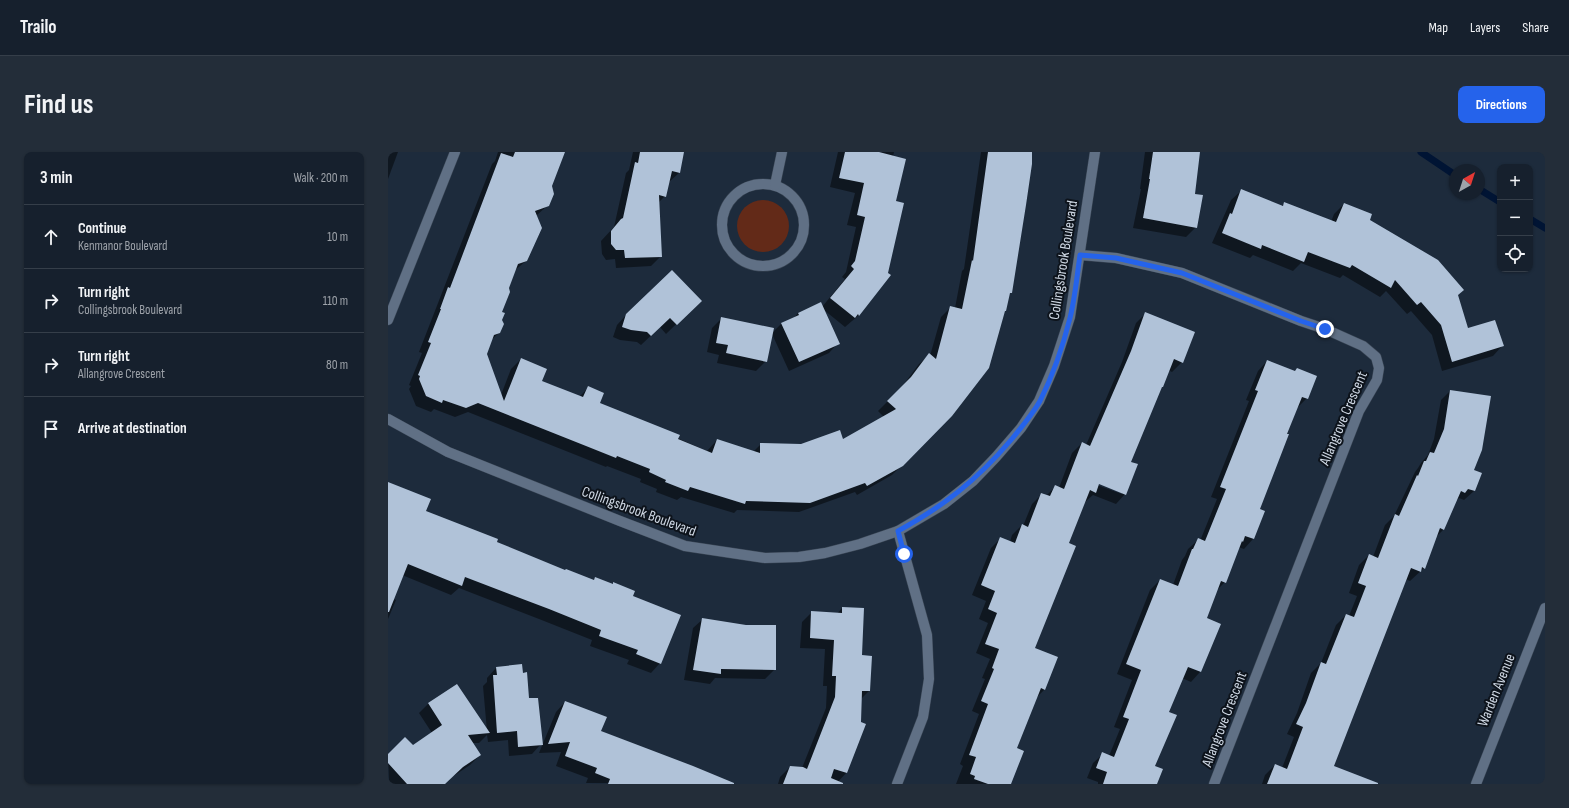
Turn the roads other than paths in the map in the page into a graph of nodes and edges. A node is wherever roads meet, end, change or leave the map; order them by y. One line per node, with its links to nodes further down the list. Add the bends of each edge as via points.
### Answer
1 (455, 152): 6 (street)
2 (782, 152): 4 (street)
3 (1095, 152): 5 (street, Collingsbrook Boulevard)
4 (775, 185): 4 (street, via 748,185 736,192 726,203 722,216 721,230 725,244 734,255 758,266 772,265 784,260 795,251 802,240 803,213 788,191)
5 (1080, 255): 8 (street, Collingsbrook Boulevard, via 1070,317 1039,401 1021,428 973,481 944,504); 11 (street, Allangrove Crescent, via 1116,258 1182,273 1363,346 1376,357 1379,368 1378,380 1359,411)
6 (388, 320)
7 (388, 419): 8 (street, Collingsbrook Boulevard, via 448,452 685,546 765,558 799,557 860,544)
8 (898, 531): 10 (street, via 927,635 929,679 923,717)
9 (1545, 608): 12 (street, Warden Avenue)
10 (897, 784)
11 (1214, 784)
12 (1476, 784)

